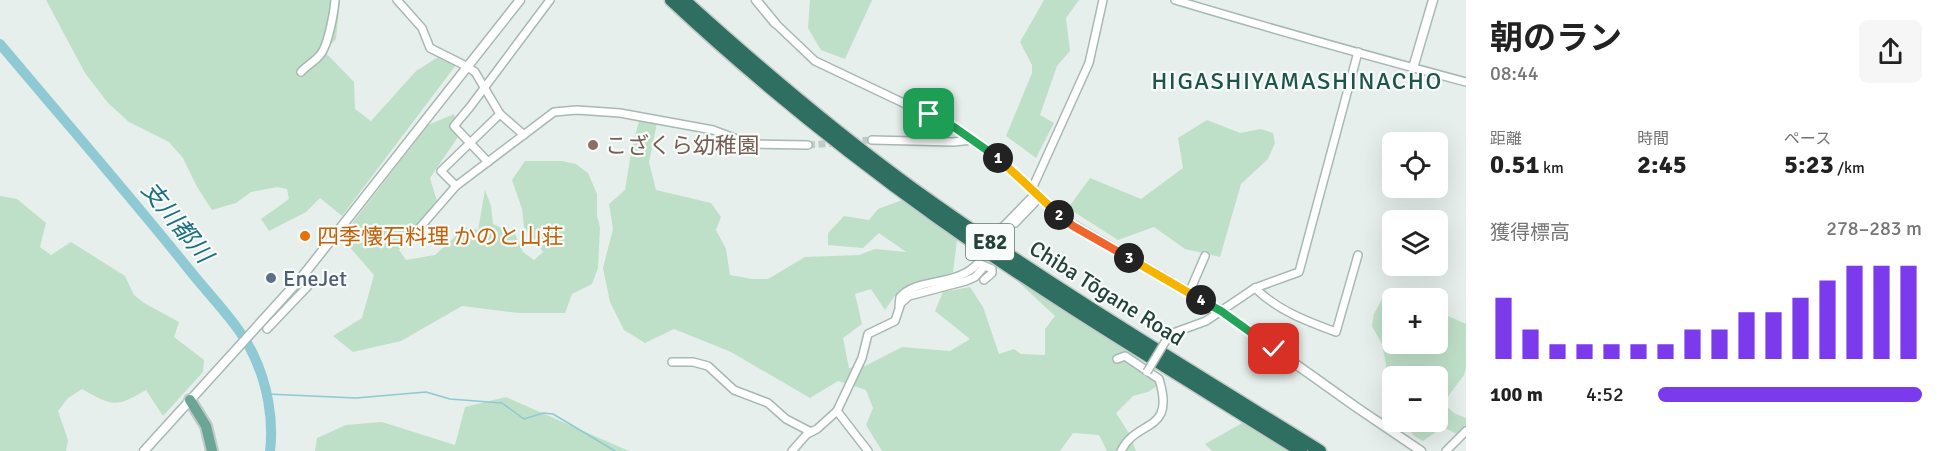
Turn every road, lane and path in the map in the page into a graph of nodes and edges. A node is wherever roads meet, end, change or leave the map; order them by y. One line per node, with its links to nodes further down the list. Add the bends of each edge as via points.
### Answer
1 (335, 0): 15 (street, via 325,48)
2 (397, 0): 13 (street, via 422,28 430,48)
3 (520, 0): 13 (street)
4 (550, 0): 17 (street)
5 (671, 0): 52 (highway, Chiba Tōgane Road / E82, via 795,109 939,218)
6 (684, 0): 53 (highway, Chiba Tōgane Road / E82, via 813,112 920,194)
7 (756, 0): 11 (street)
8 (1103, 0): 26 (street, via 1089,63)
9 (1175, 0): 12 (street)
10 (1433, 0): 14 (street)
11 (775, 23): 21 (street, via 821,66 929,114)
12 (1359, 52): 14 (street); 35 (street, via 1299,272)
13 (466, 66): 17 (street); 34 (street)
14 (1413, 68): 16 (street)
15 (301, 72)
16 (1466, 82)
17 (485, 88): 18 (street); 22 (street, via 454,126)
18 (500, 114): 19 (street); 22 (street)
19 (524, 135): 23 (street, via 554,112 577,110 678,122 750,144); 24 (street)
20 (872, 140): 21 (street)
21 (973, 140): 26 (street)
22 (470, 142): 24 (street); 25 (street, via 441,171)
23 (808, 145)
24 (488, 162): 25 (street)
25 (456, 186): 29 (street)
26 (1036, 193): 27 (street); 28 (street); 36 (street, via 1073,226)
27 (1015, 223)
28 (999, 231)
29 (409, 240)
30 (1358, 255): 35 (street, via 1336,332 1281,309)
31 (1206, 256): 36 (street)
32 (983, 268): 37 (street, via 966,281 909,296)
33 (984, 280): 37 (street, via 992,269 978,263 960,276 908,290 900,297)
34 (298, 281): 39 (street); 39 (street, via 306,288)
35 (1255, 288): 38 (street)
36 (1189, 293): 38 (street)
37 (899, 309): 44 (street, via 895,321 868,334 862,358)
38 (1221, 311): 42 (street, bridge, via 1173,333); 54 (street)
39 (267, 324): 43 (street, via 252,332)
40 (1117, 359): 42 (street, via 1125,356)
41 (672, 362): 46 (street, via 708,366 734,390 768,403 786,419)
42 (1147, 372): 51 (street, via 1159,379 1162,412 1158,421 1127,439)
43 (190, 400): 47 (street); 48 (main road, via 206,426)
44 (837, 411): 46 (street); 50 (street)
45 (1466, 431): 55 (street)
46 (811, 432): 49 (street)
47 (144, 451)
48 (212, 451)
49 (792, 451)
50 (868, 451)
51 (1121, 451)
52 (1301, 451)
53 (1320, 451)
54 (1421, 451)
55 (1446, 451)

